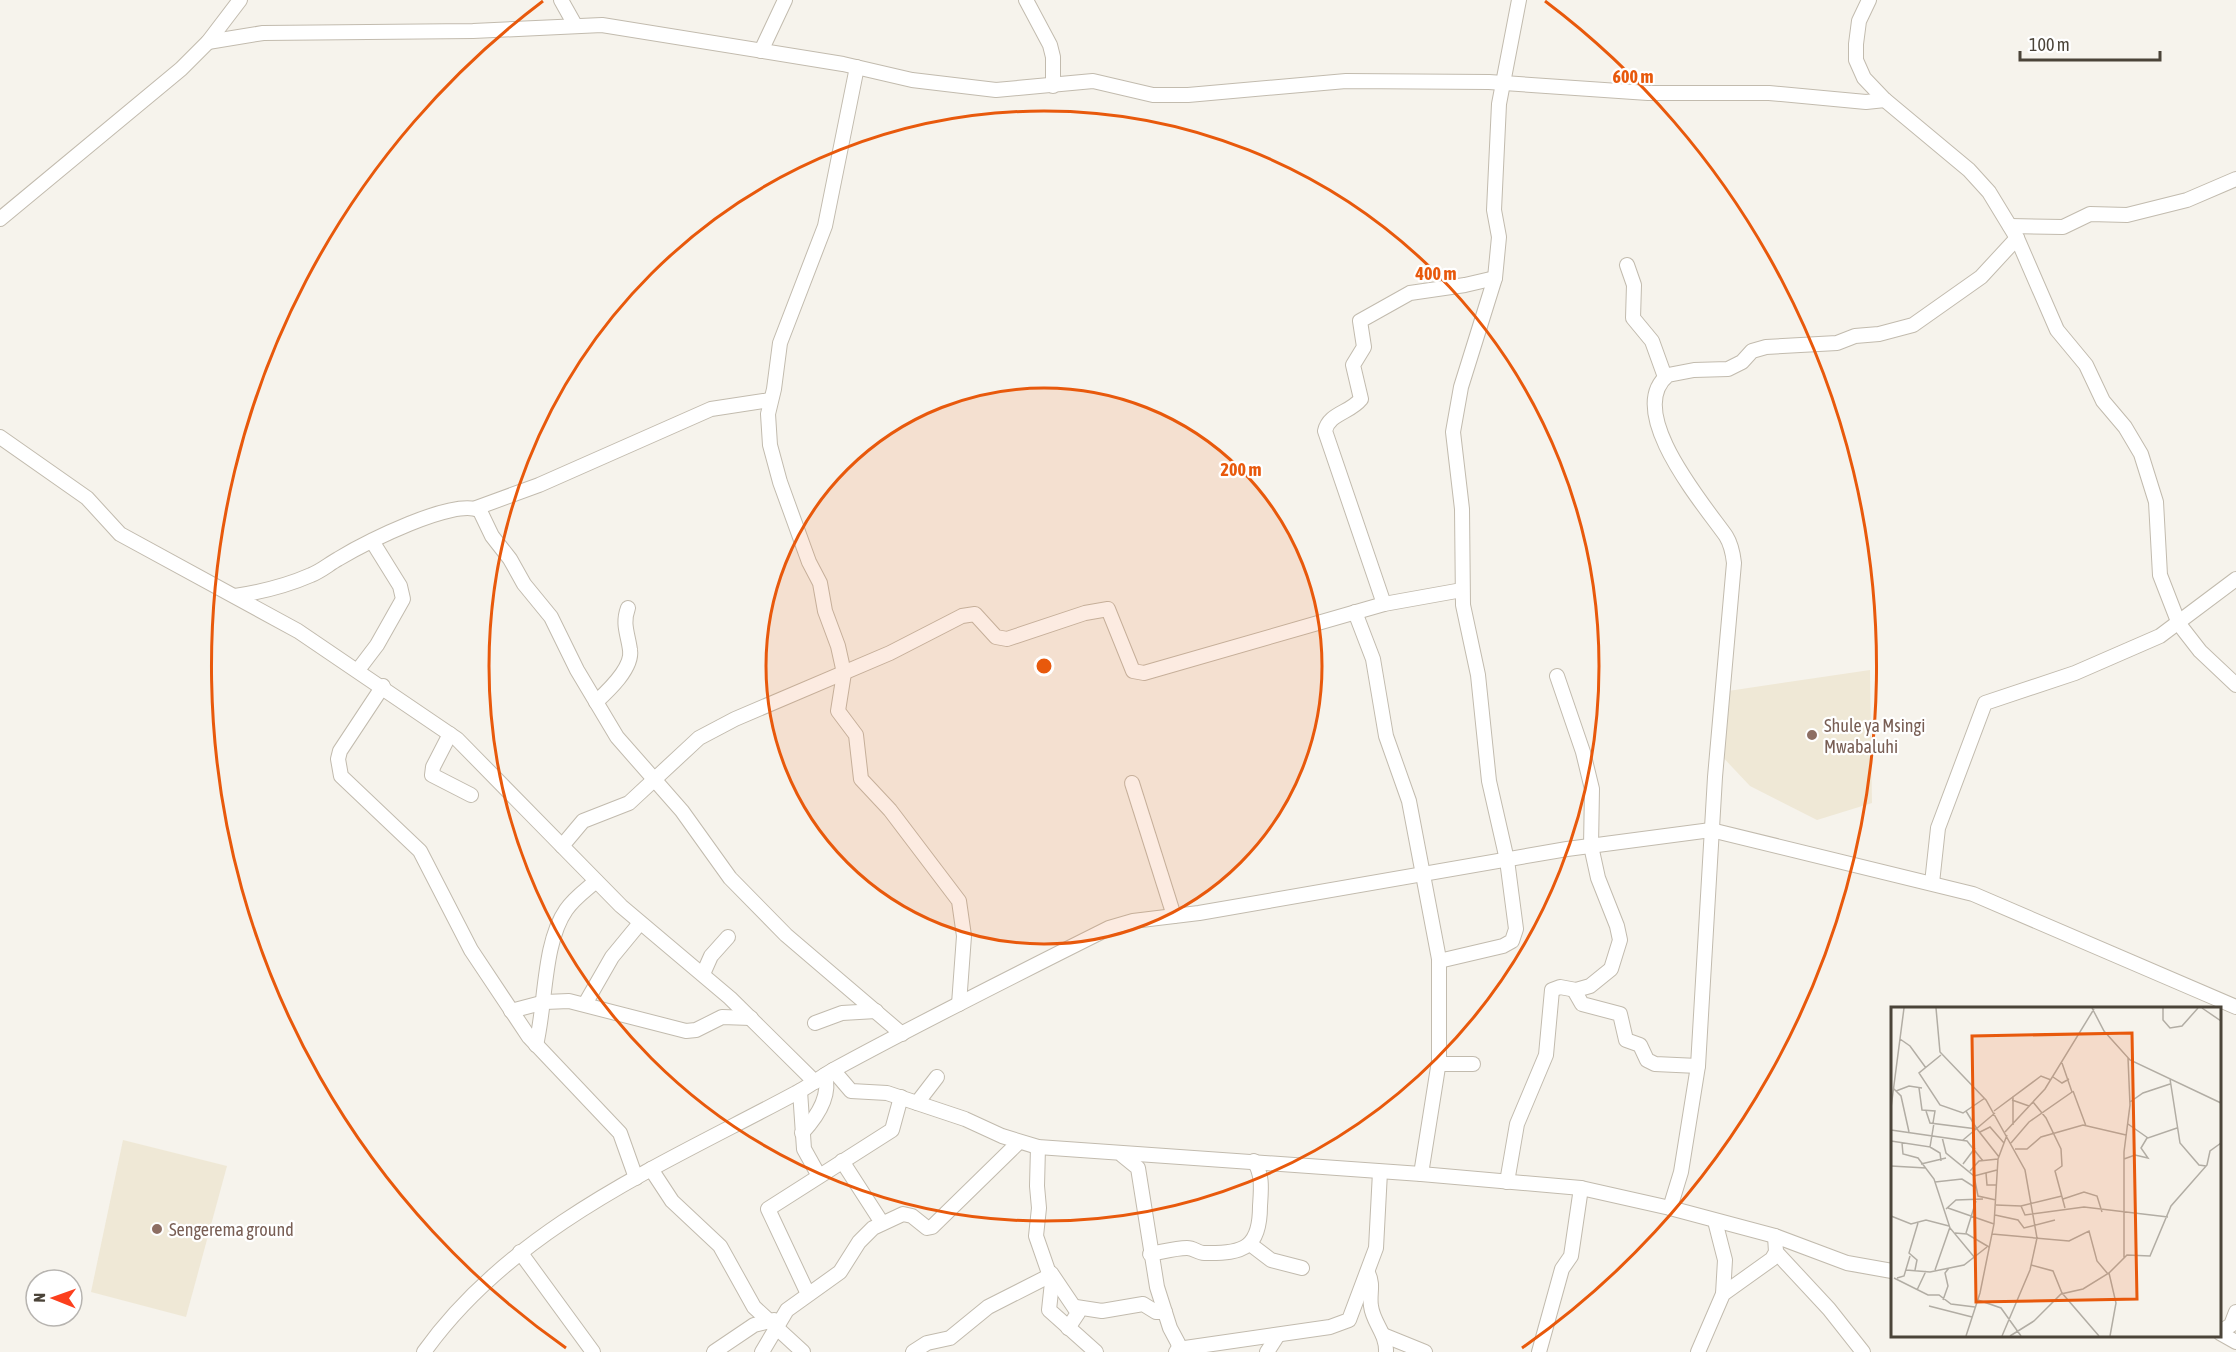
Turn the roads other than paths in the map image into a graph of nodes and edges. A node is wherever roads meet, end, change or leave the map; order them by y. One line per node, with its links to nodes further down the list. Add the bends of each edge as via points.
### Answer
1 (240, 0): 8 (street)
2 (561, 0): 7 (street)
3 (785, 0): 9 (street)
4 (1026, 0): 12 (street, via 1050,45)
5 (1519, 0): 11 (street)
6 (1869, 0): 13 (street, via 1859,21 1856,60 1864,78)
7 (574, 25): 8 (street, via 462,31 263,33); 9 (street, via 624,28)
8 (208, 42): 15 (street, via 181,69)
9 (761, 51): 10 (street)
10 (857, 67): 12 (street, via 961,88); 21 (street, via 825,226 780,343)
11 (1502, 83): 12 (street, via 1346,81 1177,95 1136,92 1093,81); 13 (street, via 1648,93 1769,93 1866,102); 19 (street, via 1494,210 1499,237)
12 (1053, 86)
13 (1885, 100): 16 (street, via 1970,170)
14 (2236, 179): 16 (street, via 2187,200 2127,215 2090,214 2063,227)
15 (0, 219)
16 (2010, 226): 17 (street)
17 (2017, 238): 20 (street, via 1981,277 1913,326 1837,343 1766,347 1752,351 1728,369 1694,369); 31 (street, via 2057,330 2086,365 2103,401 2141,454 2156,502 2160,575)
18 (1627, 265): 20 (street, via 1634,285 1633,318 1652,341)
19 (1495, 278): 26 (street, via 1461,387 1454,424 1461,503); 28 (street, via 1410,294 1360,321 1364,347 1353,365 1361,399 1329,422 1325,432)
20 (1665, 377): 42 (street, via 1658,389 1656,412 1665,442 1697,499 1727,538 1734,563)
21 (770, 400): 23 (street, via 711,410 539,485); 33 (street, via 768,428 774,462 801,542 820,583)
22 (0, 437): 27 (street, via 87,498 120,534)
23 (476, 508): 24 (street, via 458,508); 37 (street, via 524,584 545,608)
24 (372, 542): 27 (street, via 309,576 274,589); 32 (street, via 400,586 403,599)
25 (2236, 579): 31 (street)
26 (1462, 590): 28 (street); 45 (street, via 1478,675 1489,781)
27 (235, 596): 32 (street)
28 (1384, 604): 30 (street)
29 (628, 608): 37 (street, via 625,626 629,661)
30 (1355, 612): 33 (street, via 1144,673 1133,671 1108,609 1007,639 996,637 975,614 962,616); 46 (street, via 1373,659 1386,736 1409,801)
31 (2180, 624): 35 (street, via 2200,651); 48 (street, via 2098,664 1985,703 1940,818)
32 (358, 670): 36 (street)
33 (844, 673): 39 (street, via 699,738); 57 (street, via 838,711 856,735 861,779 890,810 959,901 964,936)
34 (1557, 676): 44 (street, via 1592,789)
35 (2236, 685)
36 (383, 686): 38 (street); 59 (street, via 340,752 341,777 420,851 471,950)
37 (596, 702): 39 (street, via 617,737)
38 (450, 734): 41 (street, via 432,775); 43 (street)
39 (656, 780): 43 (street, via 623,807 583,821); 60 (street, via 735,884 798,946)
40 (1132, 783): 49 (street)
41 (471, 795)
42 (1711, 830): 44 (street); 48 (street); 67 (street)
43 (562, 846): 47 (street)
44 (1591, 846): 45 (street); 54 (street, via 1620,940 1611,969 1590,986)
45 (1507, 860): 46 (street); 52 (street, via 1516,929 1512,941)
46 (1422, 874): 49 (street); 52 (street)
47 (596, 881): 50 (street); 55 (street, via 567,908 557,924)
48 (1932, 883): 58 (street, via 2013,909)
49 (1174, 916): 57 (street, via 1110,928)
50 (640, 923): 53 (street); 56 (street, via 612,957)
51 (728, 937): 53 (street, via 711,956)
52 (1439, 961): 65 (street)
53 (703, 974): 61 (street)
54 (1574, 990): 67 (street, via 1582,1004 1620,1014 1626,1040 1640,1045 1651,1063); 88 (street, via 1552,990 1546,1055 1517,1124)
55 (545, 1002): 56 (street); 59 (street); 64 (street)
56 (585, 1004): 61 (street, via 686,1032 722,1017)
57 (959, 1004): 63 (street)
58 (2236, 1007)
59 (511, 1011): 64 (street)
60 (876, 1011): 62 (street, via 842,1013); 63 (street)
61 (751, 1018): 68 (street)
62 (815, 1023)
63 (902, 1034): 68 (street)
64 (536, 1045): 87 (street, via 620,1133)
65 (1439, 1064): 66 (street); 84 (street)
66 (1473, 1064)
67 (1698, 1066): 90 (street, via 1681,1172)
68 (824, 1076): 70 (street); 71 (street, via 851,1091); 73 (street, via 827,1088 818,1114)
69 (937, 1077): 72 (street)
70 (800, 1091): 73 (street); 82 (street)
71 (901, 1097): 72 (street); 78 (street, via 892,1130)
72 (917, 1103): 74 (street)
73 (802, 1132): 85 (street, via 804,1149)
74 (1018, 1142): 75 (street); 92 (street, via 932,1227 906,1214)
75 (1038, 1148): 76 (street); 101 (street, via 1040,1208 1036,1236)
76 (1122, 1155): 77 (street); 81 (street)
77 (1148, 1156): 79 (street); 81 (street)
78 (843, 1161): 85 (street); 92 (street)
79 (1254, 1161): 80 (street); 86 (street)
80 (1274, 1163): 83 (street); 86 (street)
81 (1138, 1168): 97 (street)
82 (651, 1169): 87 (street); 107 (street, via 672,1201 720,1246 754,1307)
83 (1380, 1172): 84 (street); 100 (street, via 1376,1248)
84 (1421, 1174): 88 (street)
85 (819, 1176): 102 (street, via 768,1212)
86 (1261, 1176): 94 (street, via 1260,1227)
87 (636, 1178): 95 (street)
88 (1507, 1182): 89 (street)
89 (1581, 1188): 90 (street); 127 (street, via 1570,1256 1562,1269)
90 (1670, 1208): 91 (street)
91 (1715, 1221): 93 (street); 103 (street, via 1725,1260)
92 (882, 1223): 102 (street, via 863,1236 840,1272)
93 (1775, 1236): 96 (street); 99 (street, via 1824,1257)
94 (1250, 1244): 97 (street, via 1208,1253 1188,1248); 98 (street, via 1271,1260)
95 (520, 1252): 115 (street, via 481,1285); 116 (street)
96 (1776, 1252): 103 (street, via 1769,1263); 129 (street)
97 (1150, 1254): 105 (street)
98 (1302, 1268)
99 (1891, 1271)
100 (1368, 1273): 111 (street, via 1345,1323); 112 (street, via 1372,1282 1371,1307)
101 (1051, 1274): 104 (street); 108 (street, via 1049,1310); 113 (street, via 988,1307 950,1338)
102 (808, 1294): 107 (street)
103 (1723, 1294): 128 (street)
104 (1076, 1307): 105 (street, via 1102,1311 1143,1305); 108 (street, via 1077,1318)
105 (1165, 1312): 123 (street, via 1178,1343)
106 (2236, 1312): 109 (street, via 2231,1325)
107 (774, 1322): 117 (street, via 754,1325); 118 (street); 119 (street)
108 (1068, 1328): 122 (street)
109 (2221, 1331)
110 (2221, 1333): 114 (street)
111 (1278, 1335): 123 (street); 124 (street)
112 (1383, 1335): 125 (street); 126 (street)
113 (938, 1341): 120 (street); 121 (street)
114 (2236, 1342)
115 (424, 1352)
116 (593, 1352)
117 (714, 1352)
118 (762, 1352)
119 (803, 1352)
120 (913, 1352)
121 (950, 1352)
122 (1096, 1352)
123 (1177, 1352)
124 (1267, 1352)
125 (1386, 1352)
126 (1425, 1352)
127 (1539, 1352)
128 (1698, 1352)
129 (1863, 1352)

